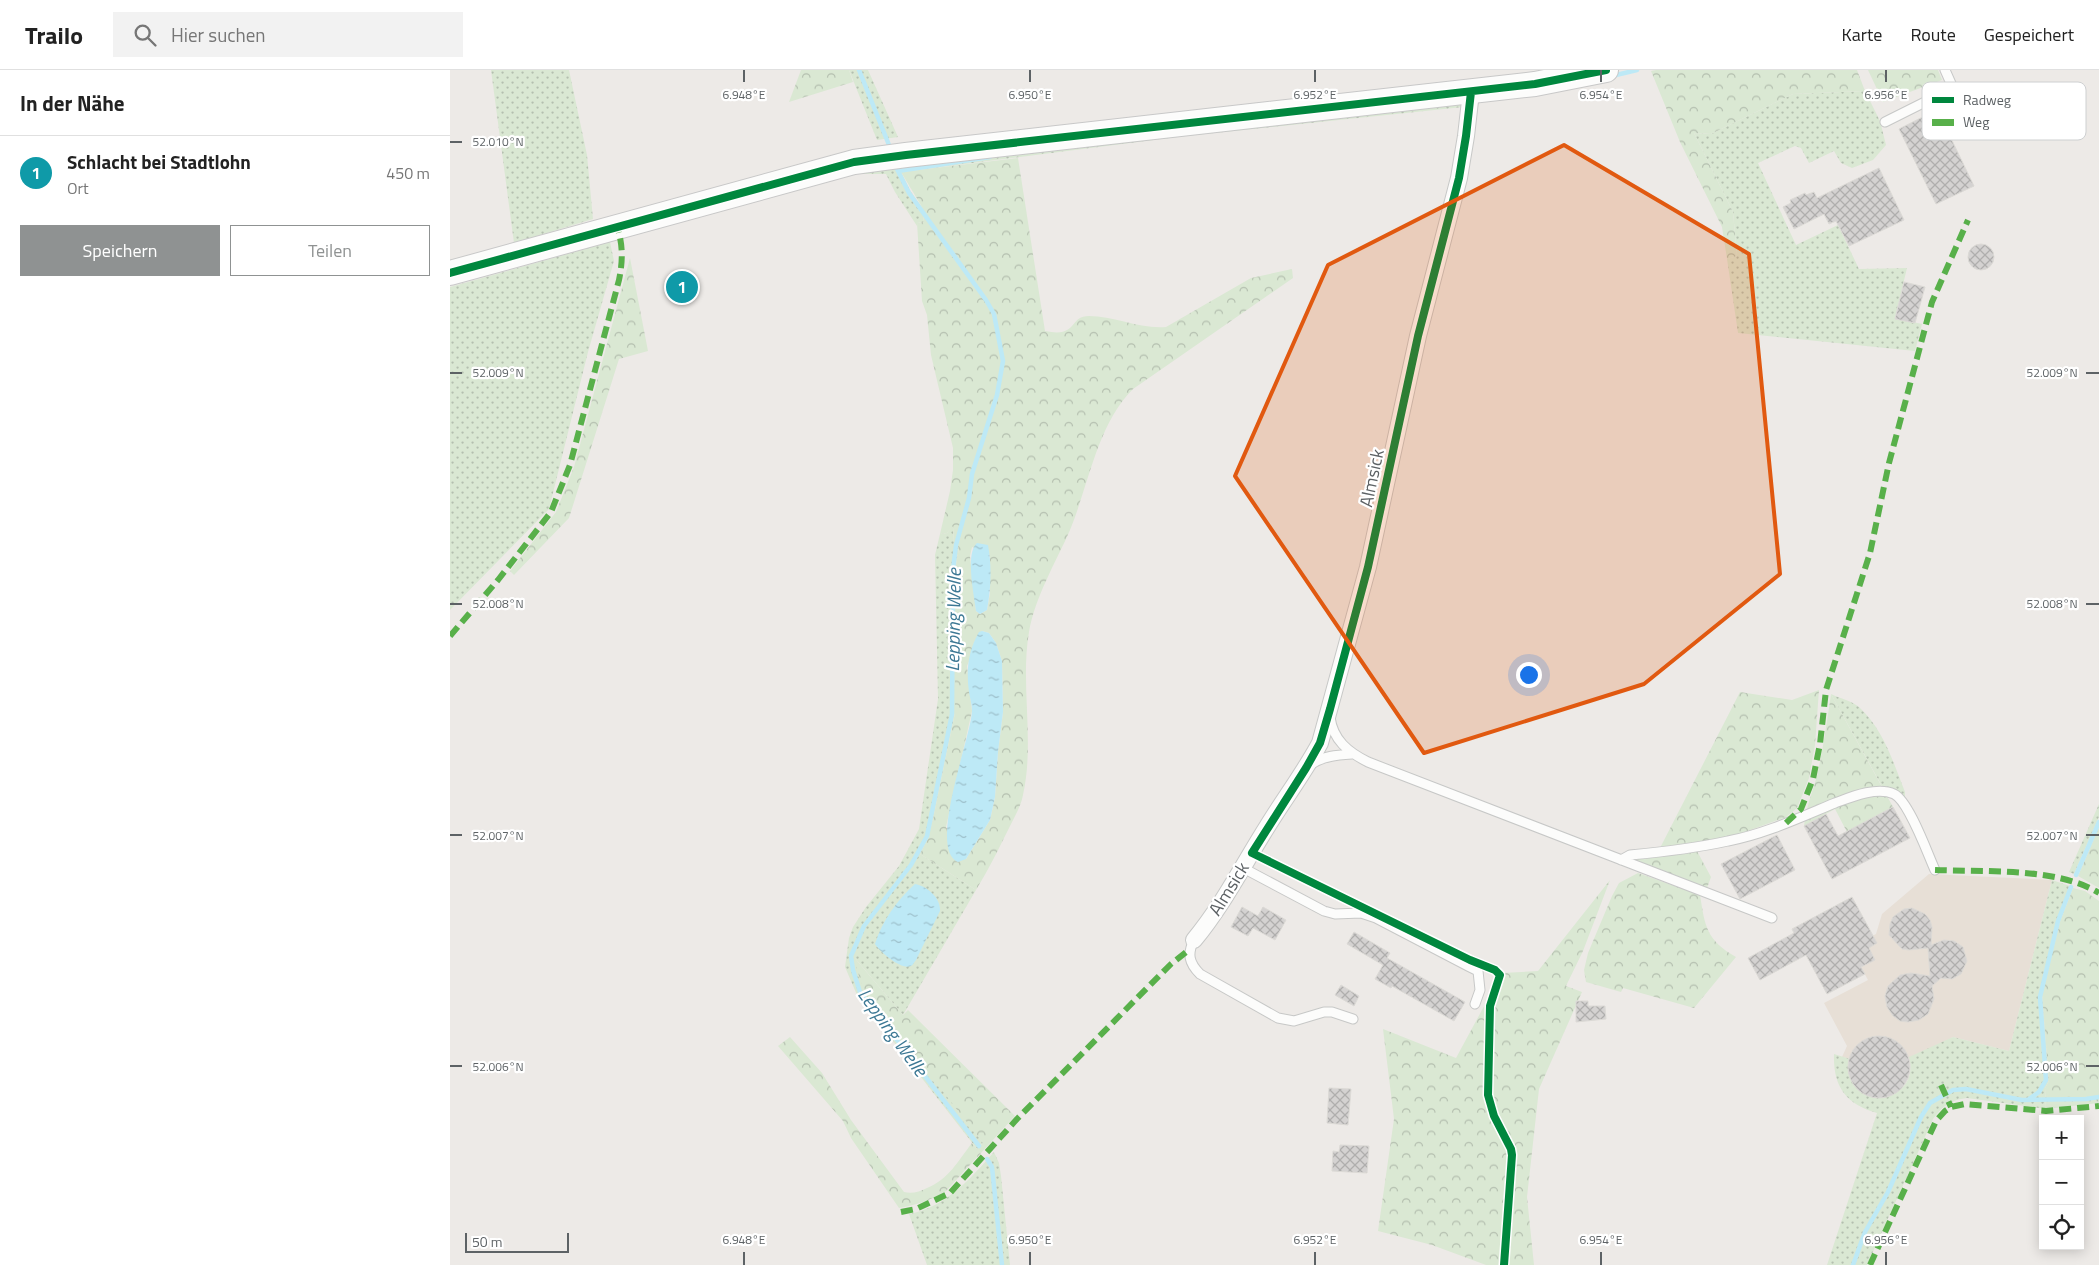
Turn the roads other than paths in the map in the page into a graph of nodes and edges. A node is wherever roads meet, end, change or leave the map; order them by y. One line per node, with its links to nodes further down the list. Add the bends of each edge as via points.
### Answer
1 (1606, 70): 4 (street)
2 (1945, 70): 3 (lane)
3 (1950, 82)
4 (1470, 92): 7 (street, via 878,158 809,173); 8 (street, Almsick, via 1459,178 1418,336 1368,568)
5 (1922, 104): 6 (lane)
6 (1885, 122)
7 (450, 273)
8 (1330, 712): 9 (lane, via 1338,741); 10 (street, Almsick, via 1320,743)
9 (1352, 754): 10 (lane, via 1318,760); 11 (lane)
10 (1306, 768): 12 (street, Almsick)
11 (1621, 860): 13 (lane, via 1630,855 1730,841 1861,793 1878,792 1894,794 1902,801); 14 (lane)
12 (1242, 868): 15 (street, Almsick); 16 (lane, via 1324,911 1361,913 1376,918 1478,971 1480,990)
13 (1935, 870)
14 (1772, 918)
15 (1194, 940): 17 (lane, via 1189,959 1200,974 1278,1018 1294,1021 1332,1012)
16 (1475, 1004)
17 (1352, 1019)

